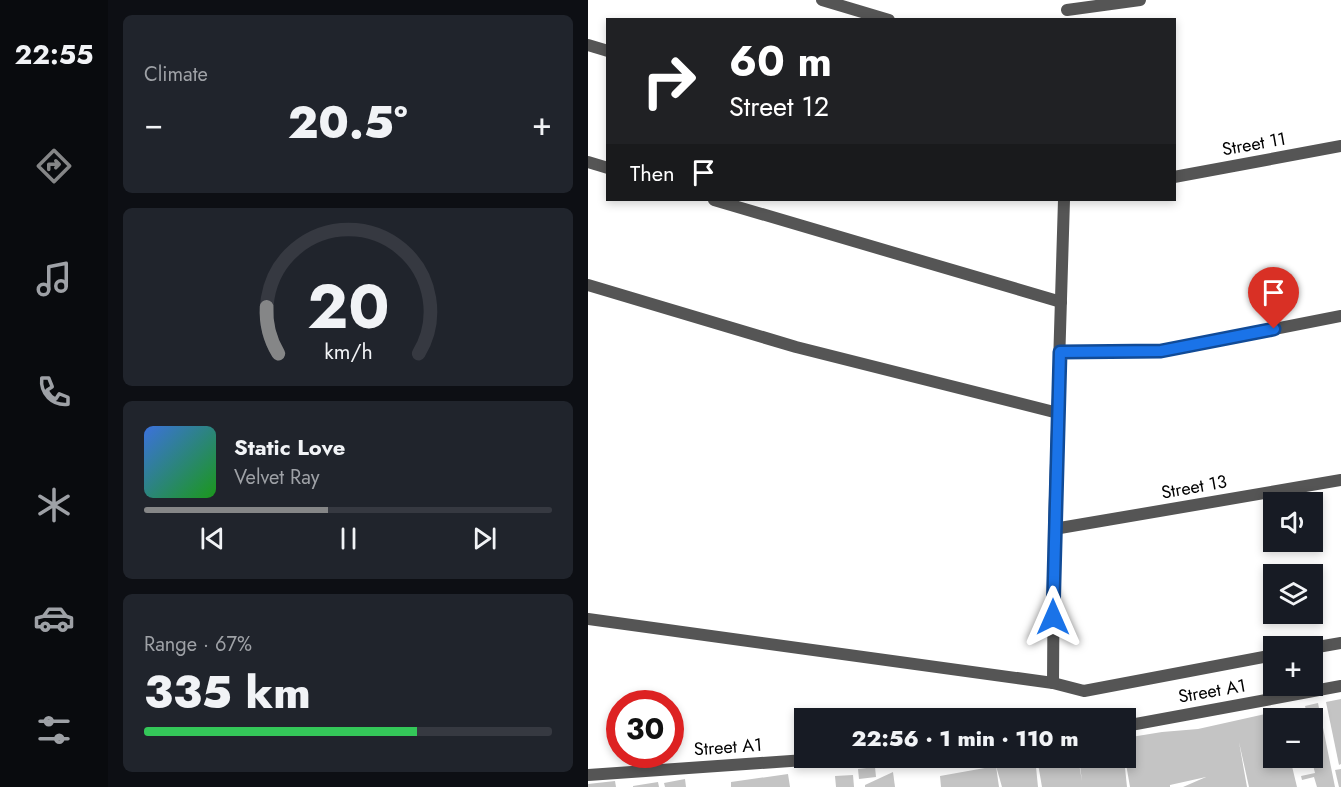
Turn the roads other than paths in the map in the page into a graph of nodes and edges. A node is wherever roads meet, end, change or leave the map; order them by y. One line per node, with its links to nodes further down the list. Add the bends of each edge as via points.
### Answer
1 (822, 0): 4 (street)
2 (1140, 0): 3 (street)
3 (1067, 10)
4 (882, 18)
5 (588, 45): 6 (street)
6 (606, 50)
7 (1341, 146): 10 (street, Street 11)
8 (588, 162): 9 (street)
9 (606, 167)
10 (1176, 177)
11 (717, 201): 14 (street)
12 (1065, 201): 14 (street)
13 (588, 285): 17 (street, via 796,347)
14 (1061, 302): 16 (street)
15 (1341, 316): 16 (street, via 1161,351)
16 (1060, 352): 17 (street)
17 (1058, 413): 19 (street)
18 (1341, 480): 19 (street, Street 13)
19 (1054, 530): 24 (street)
20 (588, 619): 24 (street)
21 (1341, 643): 22 (street)
22 (1323, 646)
23 (1263, 657): 24 (street, via 1084,691)
24 (1053, 682)
25 (1341, 686): 26 (street, Street A1)
26 (1136, 724)
27 (794, 761): 28 (street, Street A1)
28 (588, 775)

